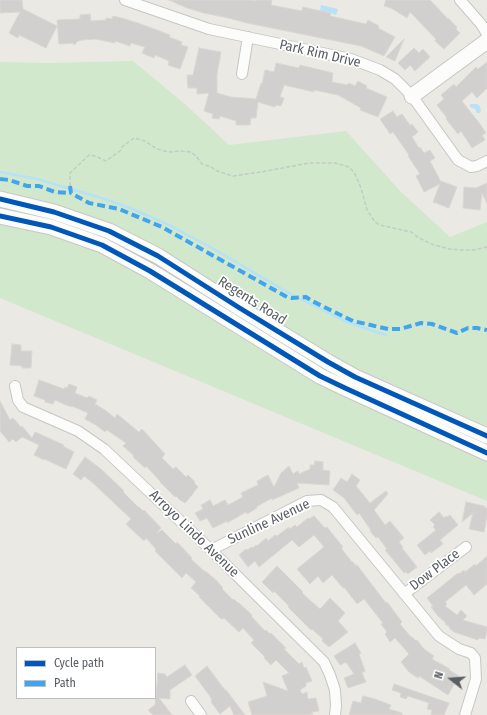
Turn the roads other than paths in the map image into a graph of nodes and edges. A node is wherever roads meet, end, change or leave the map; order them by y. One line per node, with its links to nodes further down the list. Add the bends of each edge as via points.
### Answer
1 (125, 0): 4 (street, Park Rim Drive, via 209,29)
2 (460, 0): 3 (street)
3 (487, 34)
4 (248, 37): 6 (street); 7 (street, Park Rim Drive, via 351,59 395,79)
5 (487, 41): 7 (main road)
6 (242, 74)
7 (412, 96): 8 (street, Park Rim Drive, via 458,160 470,167)
8 (487, 161)
9 (0, 199): 12 (main road, Regents Road, via 54,212 109,231 158,256 328,362)
10 (0, 216): 13 (main road, Regents Road, via 51,227 102,245 150,271 320,376)
11 (16, 386): 15 (street, Arroyo Lindo Avenue, via 18,400 23,407 78,431 104,449)
12 (487, 436)
13 (487, 453)
14 (466, 546): 16 (street, Dow Place)
15 (211, 550): 16 (street, Sunline Avenue, via 307,501 321,500 333,507); 19 (street, Arroyo Lindo Avenue, via 324,662 335,690)
16 (404, 594): 20 (street, Sunline Avenue, via 439,636 458,649 471,653 475,658 476,679)
17 (191, 701): 18 (street)
18 (201, 715)
19 (335, 715)
20 (465, 715)

